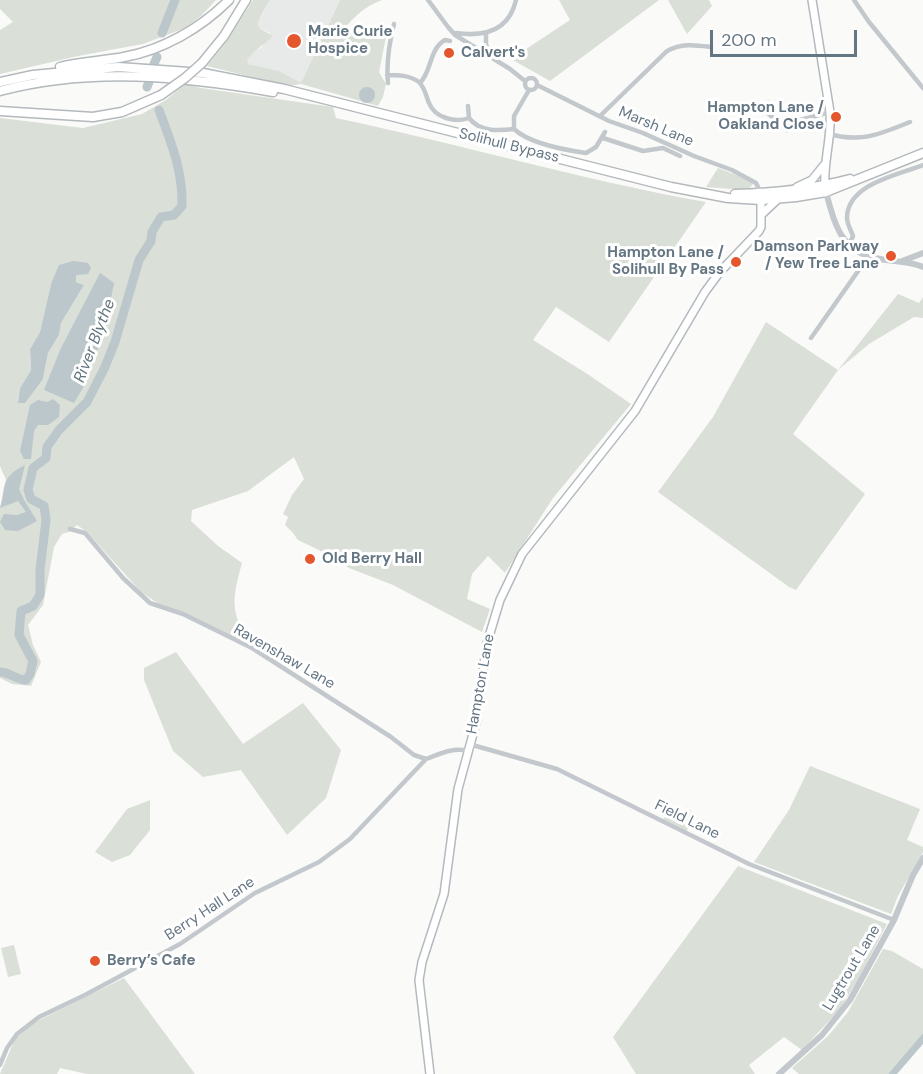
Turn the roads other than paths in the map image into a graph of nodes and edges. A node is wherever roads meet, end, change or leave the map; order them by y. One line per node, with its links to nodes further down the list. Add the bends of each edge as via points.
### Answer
1 (229, 0): 15 (highway, via 193,29 146,51)
2 (246, 0): 28 (highway, bridge, via 202,63 161,96 122,112 93,117)
3 (428, 0): 9 (street)
4 (516, 0): 11 (street, via 508,20)
5 (812, 0): 29 (main road)
6 (854, 0): 22 (street)
7 (394, 24): 8 (street)
8 (392, 31): 10 (street); 16 (street)
9 (453, 32): 11 (street); 14 (street)
10 (399, 33)
11 (486, 34): 14 (street)
12 (446, 38): 20 (street, via 435,48)
13 (711, 47): 30 (street, via 690,44 667,51)
14 (490, 56): 17 (street)
15 (33, 75): 18 (highway, Solihull Bypass); 25 (highway, Solihull Bypass, via 118,67 170,70 240,79)
16 (387, 75): 19 (street); 20 (street, via 405,76)
17 (525, 81): 21 (street, via 531,78); 23 (street)
18 (0, 82)
19 (388, 83)
20 (420, 83): 31 (street, via 430,106 440,115 455,121)
21 (537, 85): 23 (street); 30 (street, Marsh Lane)
22 (923, 88)
23 (529, 90): 34 (street, via 514,116)
24 (0, 91): 25 (highway, Solihull Bypass, via 69,79 144,77)
25 (318, 98): 47 (highway, Solihull Bypass, via 648,181 700,192)
26 (768, 103): 33 (street, via 762,108)
27 (468, 106): 31 (street)
28 (0, 111)
29 (830, 112): 33 (street); 37 (main road)
30 (600, 116): 47 (street, Marsh Lane, via 732,170 756,183)
31 (469, 118): 34 (street, via 482,128)
32 (908, 124): 37 (street, via 867,138)
33 (782, 125): 35 (street)
34 (514, 129): 38 (street, via 527,139 586,153)
35 (787, 129)
36 (605, 132): 38 (street)
37 (829, 134): 43 (main road)
38 (603, 138): 39 (street, via 643,151 658,147)
39 (673, 152): 41 (street); 42 (street)
40 (923, 153): 45 (highway, Solihull Bypass)
41 (680, 156)
42 (669, 160)
43 (824, 165): 45 (main road); 46 (main road, via 812,180)
44 (923, 165): 50 (street, via 857,192 847,217 853,236)
45 (825, 189): 46 (highway, Solihull Bypass); 48 (highway, Solihull Bypass); 50 (street, via 836,228)
46 (788, 191): 47 (highway, Solihull Bypass)
47 (761, 196): 48 (highway, Solihull Bypass); 49 (main road, Hampton Lane)
48 (778, 199): 49 (main road)
49 (761, 215): 57 (main road, Hampton Lane, via 759,231 705,292 621,431 522,554 492,620 477,723)
50 (849, 244): 52 (street)
51 (923, 253): 53 (street)
52 (868, 257): 53 (street); 55 (street)
53 (901, 261): 54 (street)
54 (923, 267)
55 (811, 338)
56 (70, 529): 58 (street, Ravenshaw Lane, via 85,533 150,603 183,614 252,648 414,755)
57 (469, 748): 58 (street); 60 (street, Field Lane, via 557,769 749,864); 62 (main road, Hampton Lane, via 458,789 444,894 419,980)
58 (426, 759): 61 (street, Berry Hall Lane, via 350,839 319,862 255,893 180,944 33,1021 18,1034)
59 (923, 858): 60 (street, Lugtrout Lane)
60 (894, 920): 63 (street, Lugtrout Lane, via 838,1018)
61 (0, 1065)
62 (430, 1074)
63 (779, 1074)

